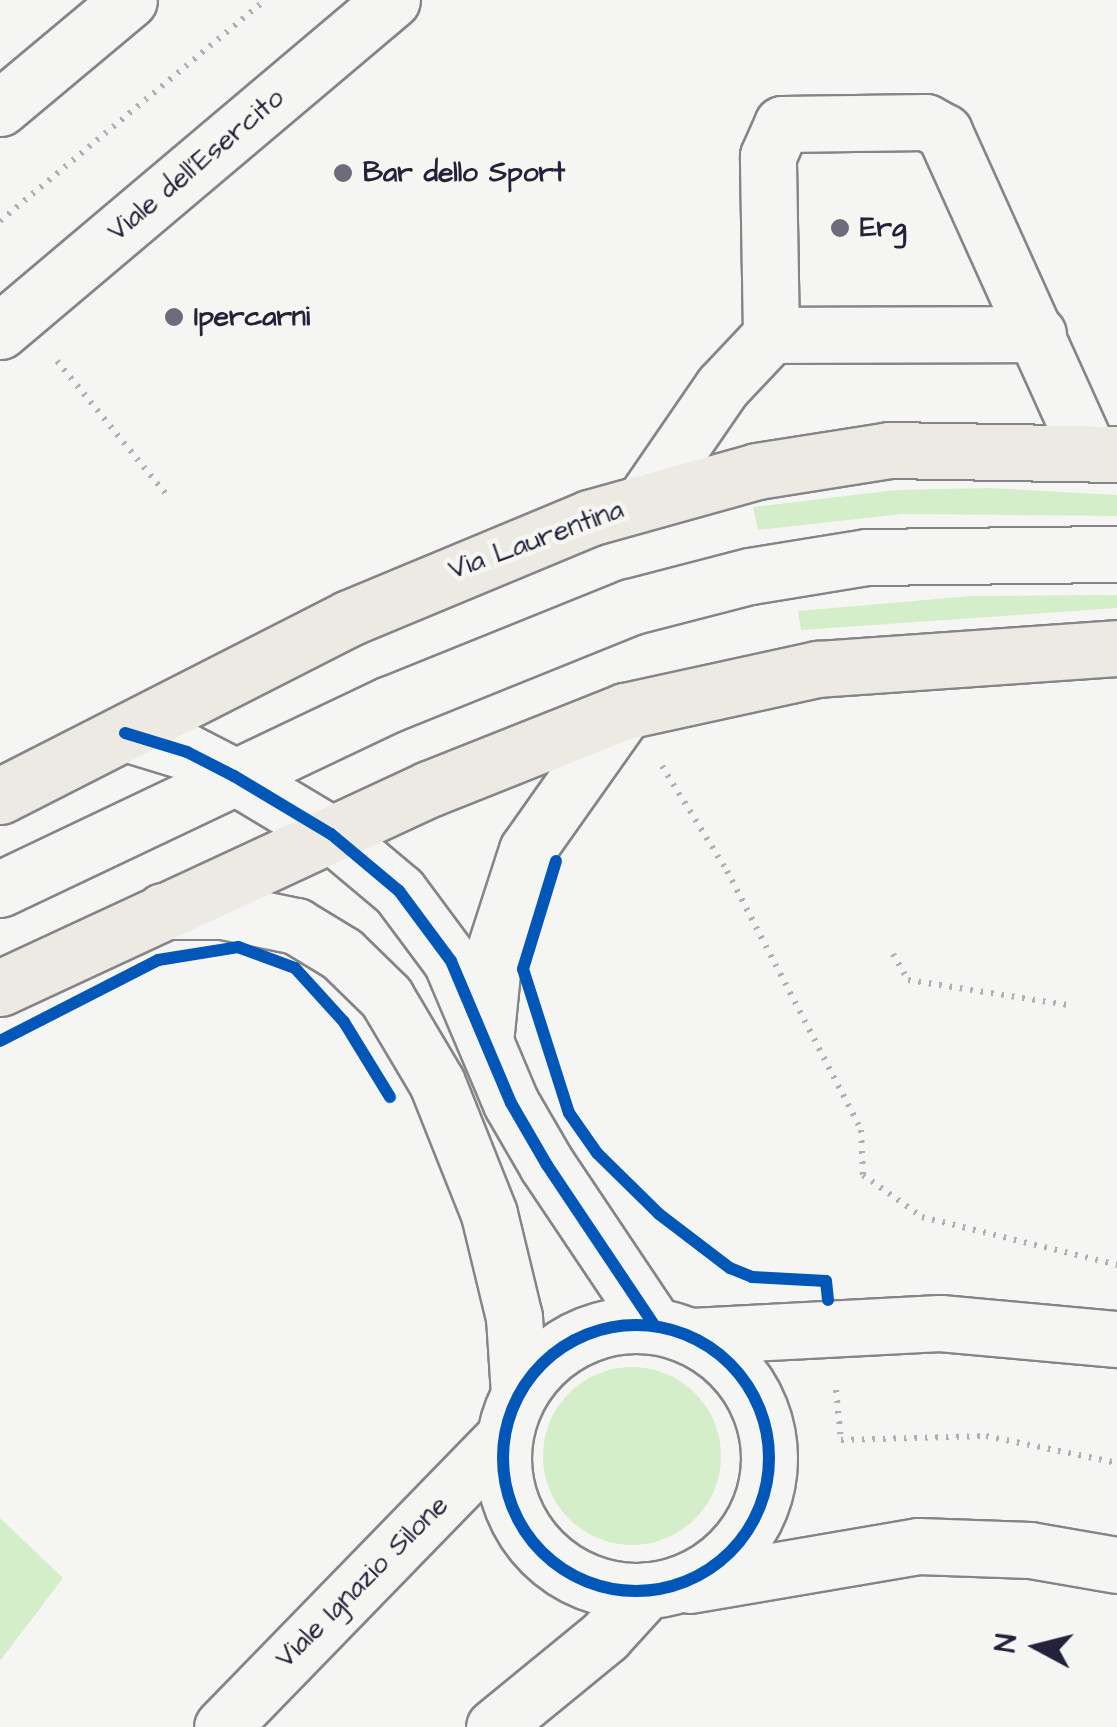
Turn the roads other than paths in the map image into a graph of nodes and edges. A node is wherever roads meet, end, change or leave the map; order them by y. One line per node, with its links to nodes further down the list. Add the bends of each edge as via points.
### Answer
1 (130, 0): 3 (street)
2 (392, 0): 4 (street, Viale dell'Esercito)
3 (0, 108)
4 (0, 331)
5 (1038, 334): 6 (street); 6 (street, via 957,149 926,122 782,124 772,138); 7 (street)
6 (771, 335): 8 (street, via 722,387)
7 (1103, 454): 8 (main road, Via Laurentina, via 888,450 756,471)
8 (643, 502): 12 (main road, Via Laurentina, via 448,571)
9 (1117, 554): 13 (street, via 867,557 680,593 574,625)
10 (1117, 648): 11 (main road, via 818,669)
11 (625, 711): 15 (main road); 19 (street, via 527,850 494,952)
12 (125, 732): 13 (street); 14 (main road, Via Laurentina)
13 (234, 776): 15 (street); 16 (street)
14 (0, 796)
15 (331, 834): 17 (main road); 19 (street, via 387,878 435,934)
16 (0, 889)
17 (163, 910): 18 (main road); 22 (street, via 238,913 296,926 342,954 386,998 437,1082 489,1214 514,1318)
18 (0, 988)
19 (486, 1032): 20 (street, via 529,1134)
20 (673, 1330): 21 (street, via 940,1322); 22 (street, via 614,1326 575,1338 543,1362); 24 (street, via 726,1358 752,1390 767,1429 770,1471 759,1511 738,1546 706,1573)
21 (1117, 1339)
22 (512, 1416): 24 (street, via 504,1481 518,1523 546,1557 582,1581 624,1592); 25 (street, Viale Ignazio Silone)
23 (1117, 1565): 24 (street, via 1030,1550 918,1546)
24 (657, 1589): 26 (street)
25 (222, 1727)
26 (494, 1727)

